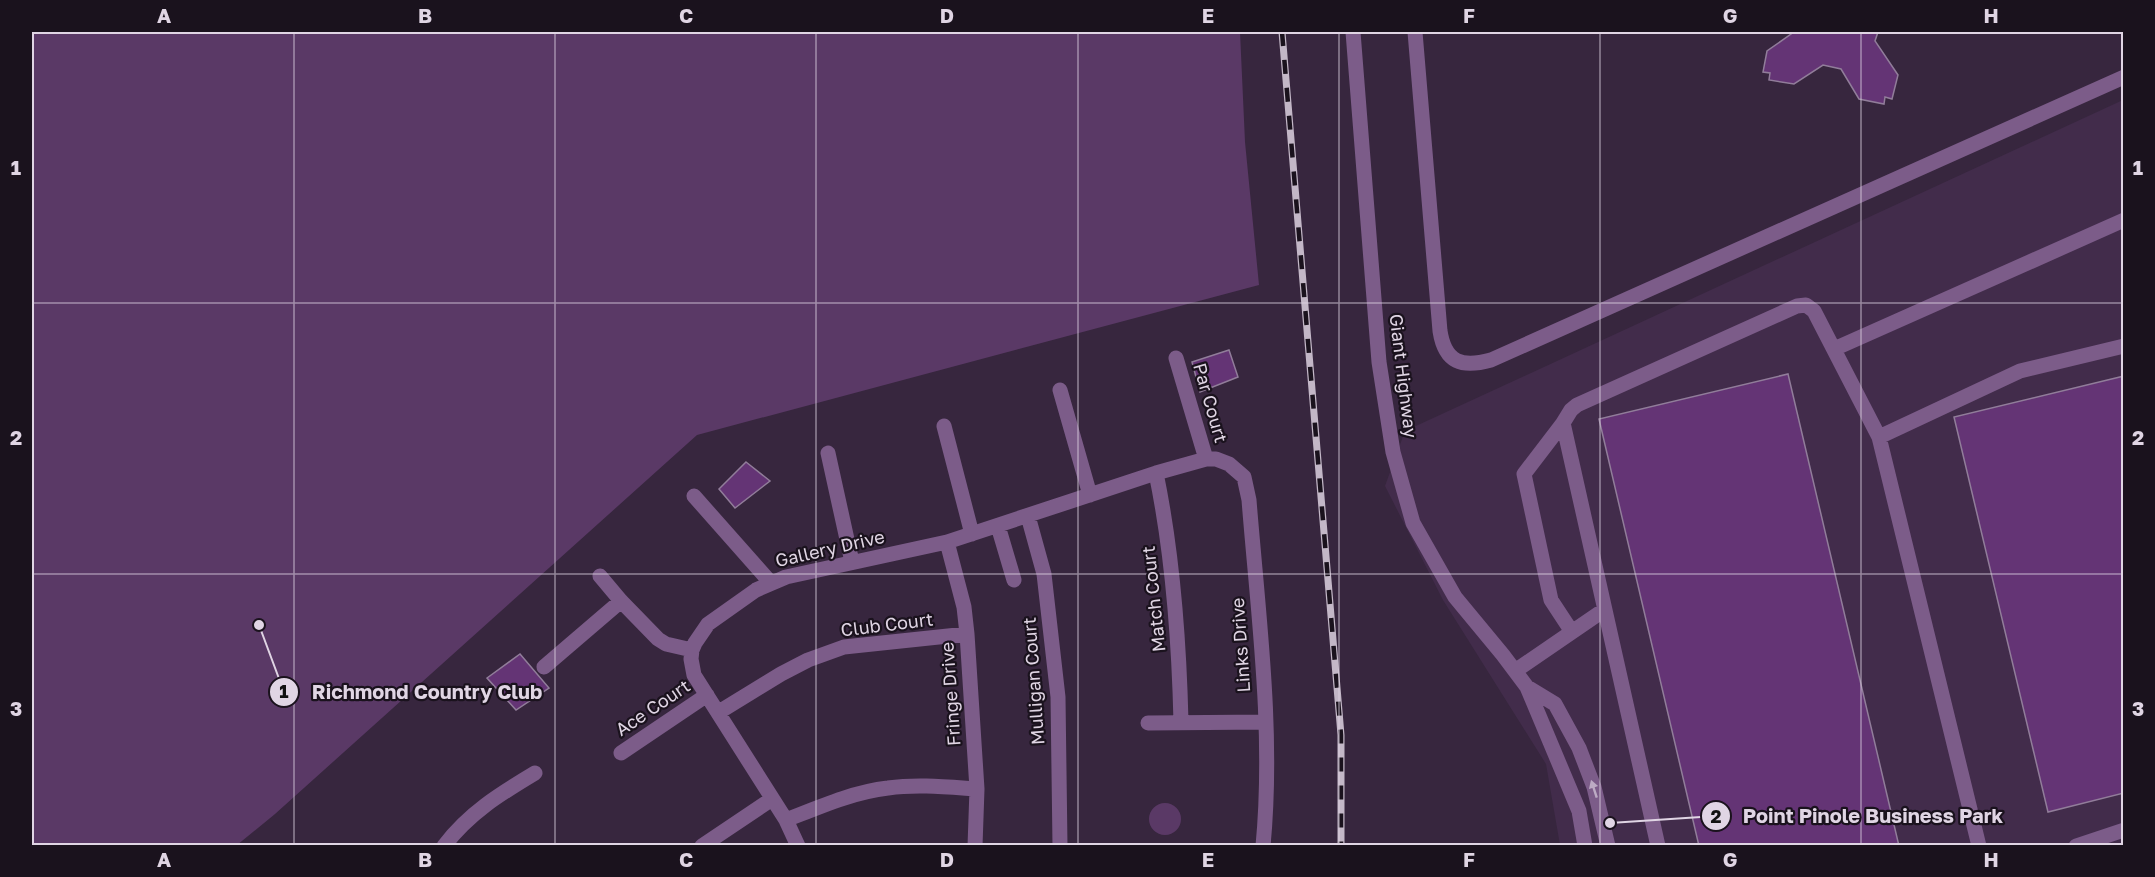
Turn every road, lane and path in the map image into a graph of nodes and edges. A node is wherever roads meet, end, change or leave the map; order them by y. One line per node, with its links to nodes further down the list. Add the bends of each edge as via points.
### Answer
1 (1353, 32): 31 (street, Giant Highway, via 1379,362 1393,452 1413,523 1455,597)
2 (1415, 32): 3 (street, via 1440,331 1442,345 1460,363 1491,360)
3 (2124, 77)
4 (2124, 220): 6 (street)
5 (2124, 346): 11 (street, via 2020,371)
6 (1834, 349): 9 (street, via 1814,310 1797,306 1577,405); 11 (street)
7 (1176, 358): 13 (street, Par Court)
8 (1060, 390): 15 (street)
9 (1563, 423): 26 (street); 27 (street, via 1524,474 1551,600)
10 (944, 426): 19 (street)
11 (1879, 437): 53 (street)
12 (828, 453): 21 (street)
13 (1211, 459): 14 (street, Gallery Drive); 36 (street, Links Drive, via 1229,464 1244,477 1249,500)
14 (1156, 473): 15 (street, Gallery Drive); 35 (street, Match Court, via 1166,519 1179,640)
15 (1090, 495): 17 (street, Gallery Drive)
16 (694, 496): 24 (street)
17 (1028, 516): 18 (street, Gallery Drive); 48 (street, Mulligan Court, via 1044,574 1058,698)
18 (998, 526): 19 (street, Gallery Drive); 23 (street)
19 (972, 534): 20 (street, Gallery Drive)
20 (947, 542): 21 (street, Gallery Drive); 28 (street, Fringe Drive)
21 (852, 562): 24 (street, Gallery Drive)
22 (600, 576): 25 (street)
23 (1014, 580)
24 (771, 584): 29 (street, Gallery Drive, via 708,624)
25 (621, 601): 29 (street, via 658,639); 30 (street)
26 (1604, 610): 27 (street); 52 (street)
27 (1572, 632): 31 (street)
28 (967, 634): 34 (street, Club Court, via 844,647 808,660); 40 (street, Fringe Drive)
29 (692, 650): 33 (street, via 694,675)
30 (544, 667)
31 (1515, 671): 32 (street, Giant Highway)
32 (1527, 687): 50 (street, Giant Highway, via 1580,811); 51 (street, Giant Highway, one-way to 32, via 1594,787 1579,748 1555,704)
33 (707, 695): 34 (street); 38 (street, Ace Court)
34 (719, 712): 41 (street)
35 (1181, 722): 36 (street); 37 (street)
36 (1266, 722): 49 (street, Links Drive)
37 (1148, 723)
38 (621, 753)
39 (535, 773): 44 (street, via 493,798 459,826)
40 (976, 789): 42 (street, via 887,788 851,795); 47 (street, Fringe Drive)
41 (772, 798): 42 (street); 45 (street)
42 (786, 820): 46 (street)
43 (2124, 830): 54 (street)
44 (444, 846)
45 (702, 846)
46 (798, 846)
47 (975, 846)
48 (1060, 846)
49 (1263, 846)
50 (1585, 846)
51 (1608, 846)
52 (1658, 846)
53 (1979, 846)
54 (2076, 846)

